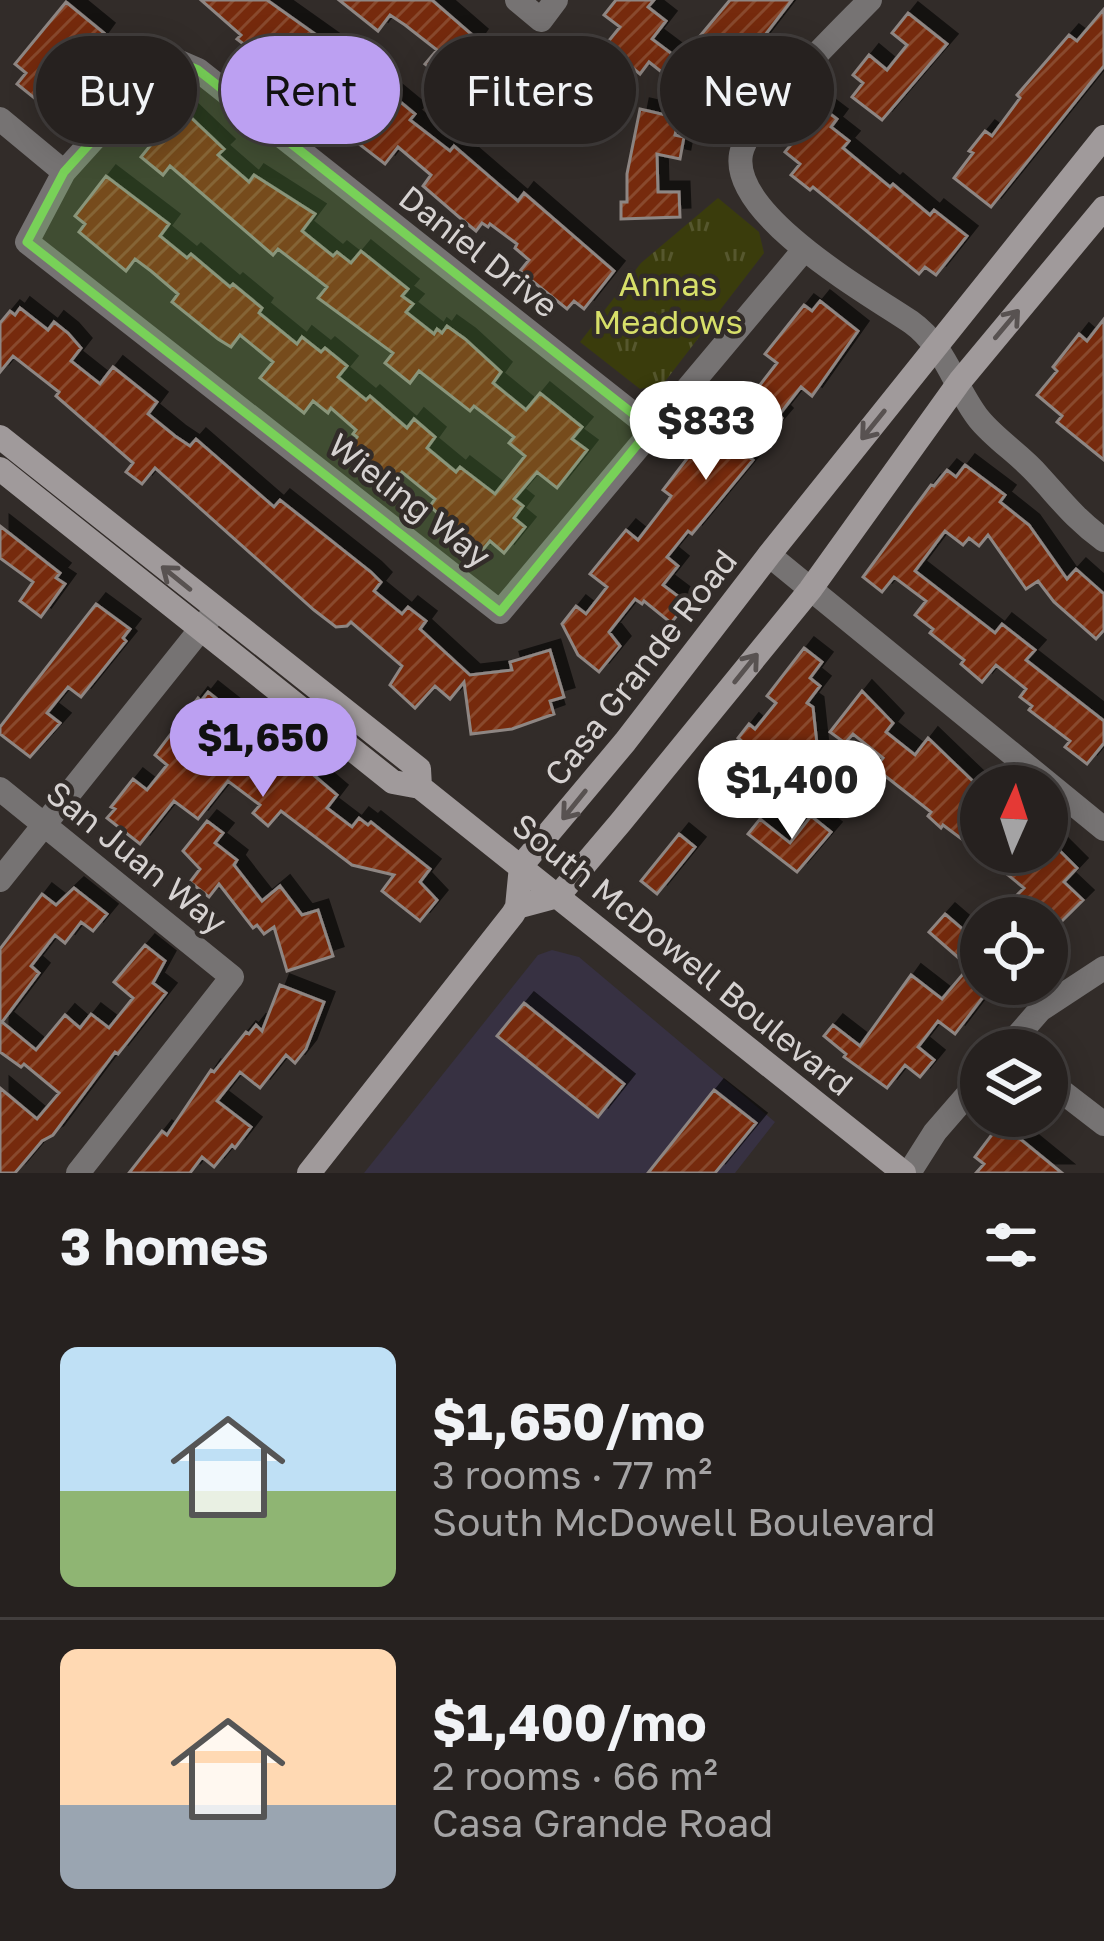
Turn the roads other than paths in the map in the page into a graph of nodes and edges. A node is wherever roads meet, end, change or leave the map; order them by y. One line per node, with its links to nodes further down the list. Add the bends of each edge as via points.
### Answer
1 (517, 0): 3 (street)
2 (870, 0): 8 (street, via 768,107 741,154 744,184)
3 (549, 10)
4 (0, 119): 6 (street)
5 (1104, 137): 9 (main road, Casa Grande Road)
6 (64, 172): 11 (street, Daniel Drive, via 168,57 198,70); 11 (street, Wieling Way, via 27,242 500,613)
7 (1104, 208): 10 (main road, one-way to 7)
8 (803, 251): 9 (street); 11 (street, Wieling Way)
9 (936, 346): 10 (street); 15 (main road, Casa Grande Road, one-way to 15)
10 (960, 380): 14 (street, via 979,418); 16 (main road)
11 (650, 428)
12 (0, 437): 17 (main road, South McDowell Boulevard, one-way to 12)
13 (0, 469): 18 (main road, South McDowell Boulevard)
14 (1104, 540)
15 (769, 555): 16 (street); 23 (main road, Casa Grande Road, one-way to 23)
16 (810, 590): 22 (street); 25 (main road, one-way to 16)
17 (215, 610): 18 (street); 19 (main road, South McDowell Boulevard, via 419,769)
18 (200, 631): 19 (main road, South McDowell Boulevard, via 393,782); 21 (street)
19 (420, 787): 23 (main road, South McDowell Boulevard)
20 (0, 789): 21 (street, San Juan Way)
21 (46, 824): 24 (street); 32 (street, San Juan Way, via 232,977)
22 (1104, 829)
23 (520, 866): 25 (main road, South McDowell Boulevard); 26 (main road)
24 (0, 880)
25 (557, 896): 26 (main road); 34 (main road, South McDowell Boulevard)
26 (517, 907): 33 (main road)
27 (1104, 968): 28 (street)
28 (1024, 1029)
29 (1068, 1096): 31 (street)
30 (960, 1103): 34 (street)
31 (1104, 1124)
32 (78, 1173)
33 (309, 1173)
34 (907, 1173)

